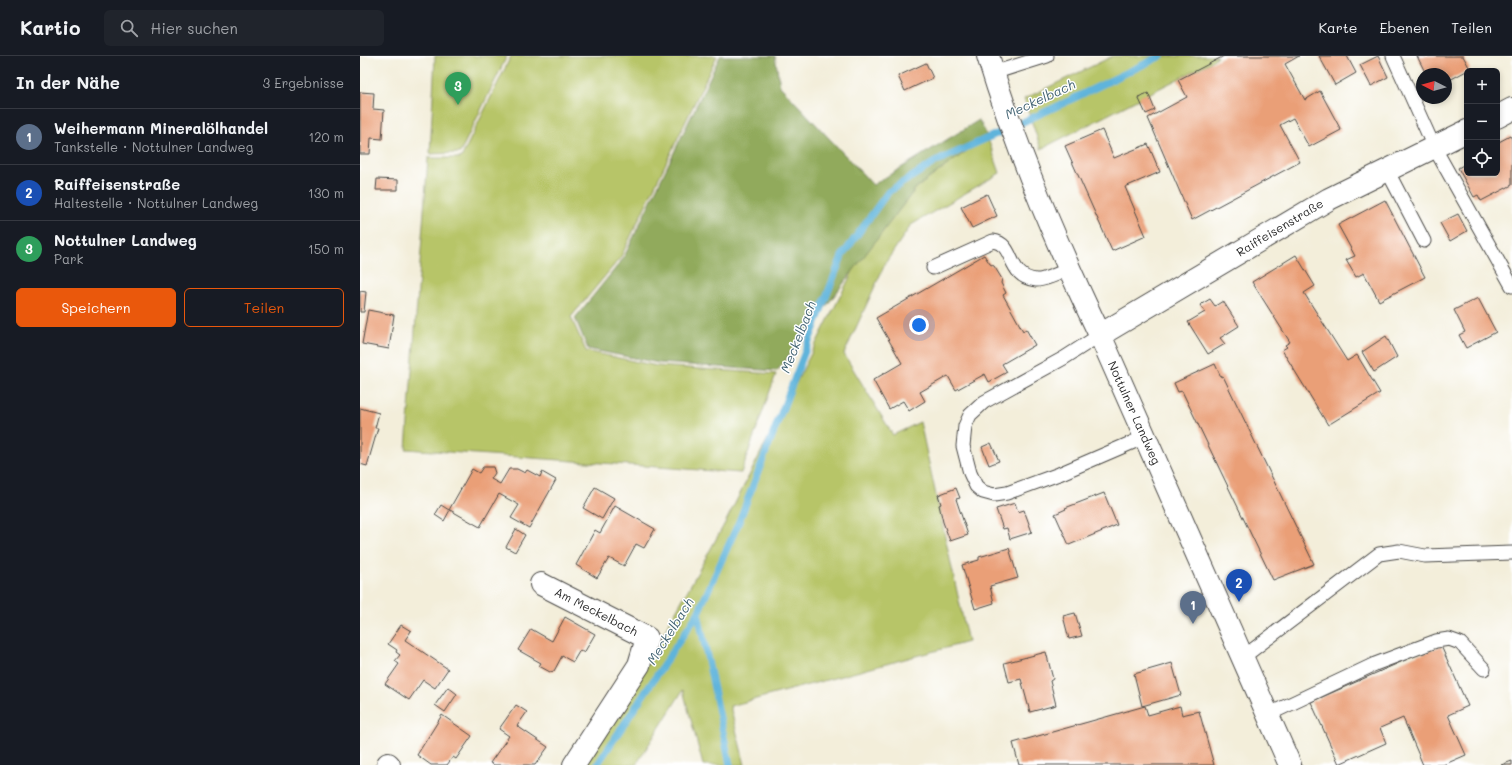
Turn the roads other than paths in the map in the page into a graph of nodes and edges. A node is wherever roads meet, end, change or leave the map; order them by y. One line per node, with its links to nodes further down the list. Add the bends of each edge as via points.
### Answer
1 (1047, 56): 3 (lane)
2 (1393, 56): 7 (lane)
3 (990, 65): 11 (street, Nottulner Landweg, via 1018,146)
4 (1512, 110): 5 (street)
5 (1500, 116)
6 (1464, 132): 7 (street, Raiffeisenstraße)
7 (1434, 147): 8 (street, Raiffeisenstraße); 12 (lane)
8 (1387, 170): 9 (lane); 13 (street, Raiffeisenstraße, via 1329,199)
9 (1424, 241)
10 (933, 268): 11 (lane, via 992,241 1000,242 1007,248 1014,267 1023,275 1037,280)
11 (1069, 269): 13 (street, Nottulner Landweg)
12 (1512, 286)
13 (1100, 335): 14 (street, Nottulner Landweg); 14 (lane, via 984,402 970,415 965,426 963,446 970,473 976,486 984,492 994,495 1007,493)
14 (1145, 437): 17 (street, Nottulner Landweg)
15 (1512, 554): 17 (lane, via 1379,554)
16 (541, 584): 20 (street, Am Meckelbach, via 647,638 638,665)
17 (1242, 658): 19 (street, Nottulner Landweg)
18 (1484, 669): 19 (lane, via 1460,643 1449,639 1436,641 1375,664)
19 (1267, 715): 21 (street, Nottulner Landweg)
20 (574, 765)
21 (1290, 765)

